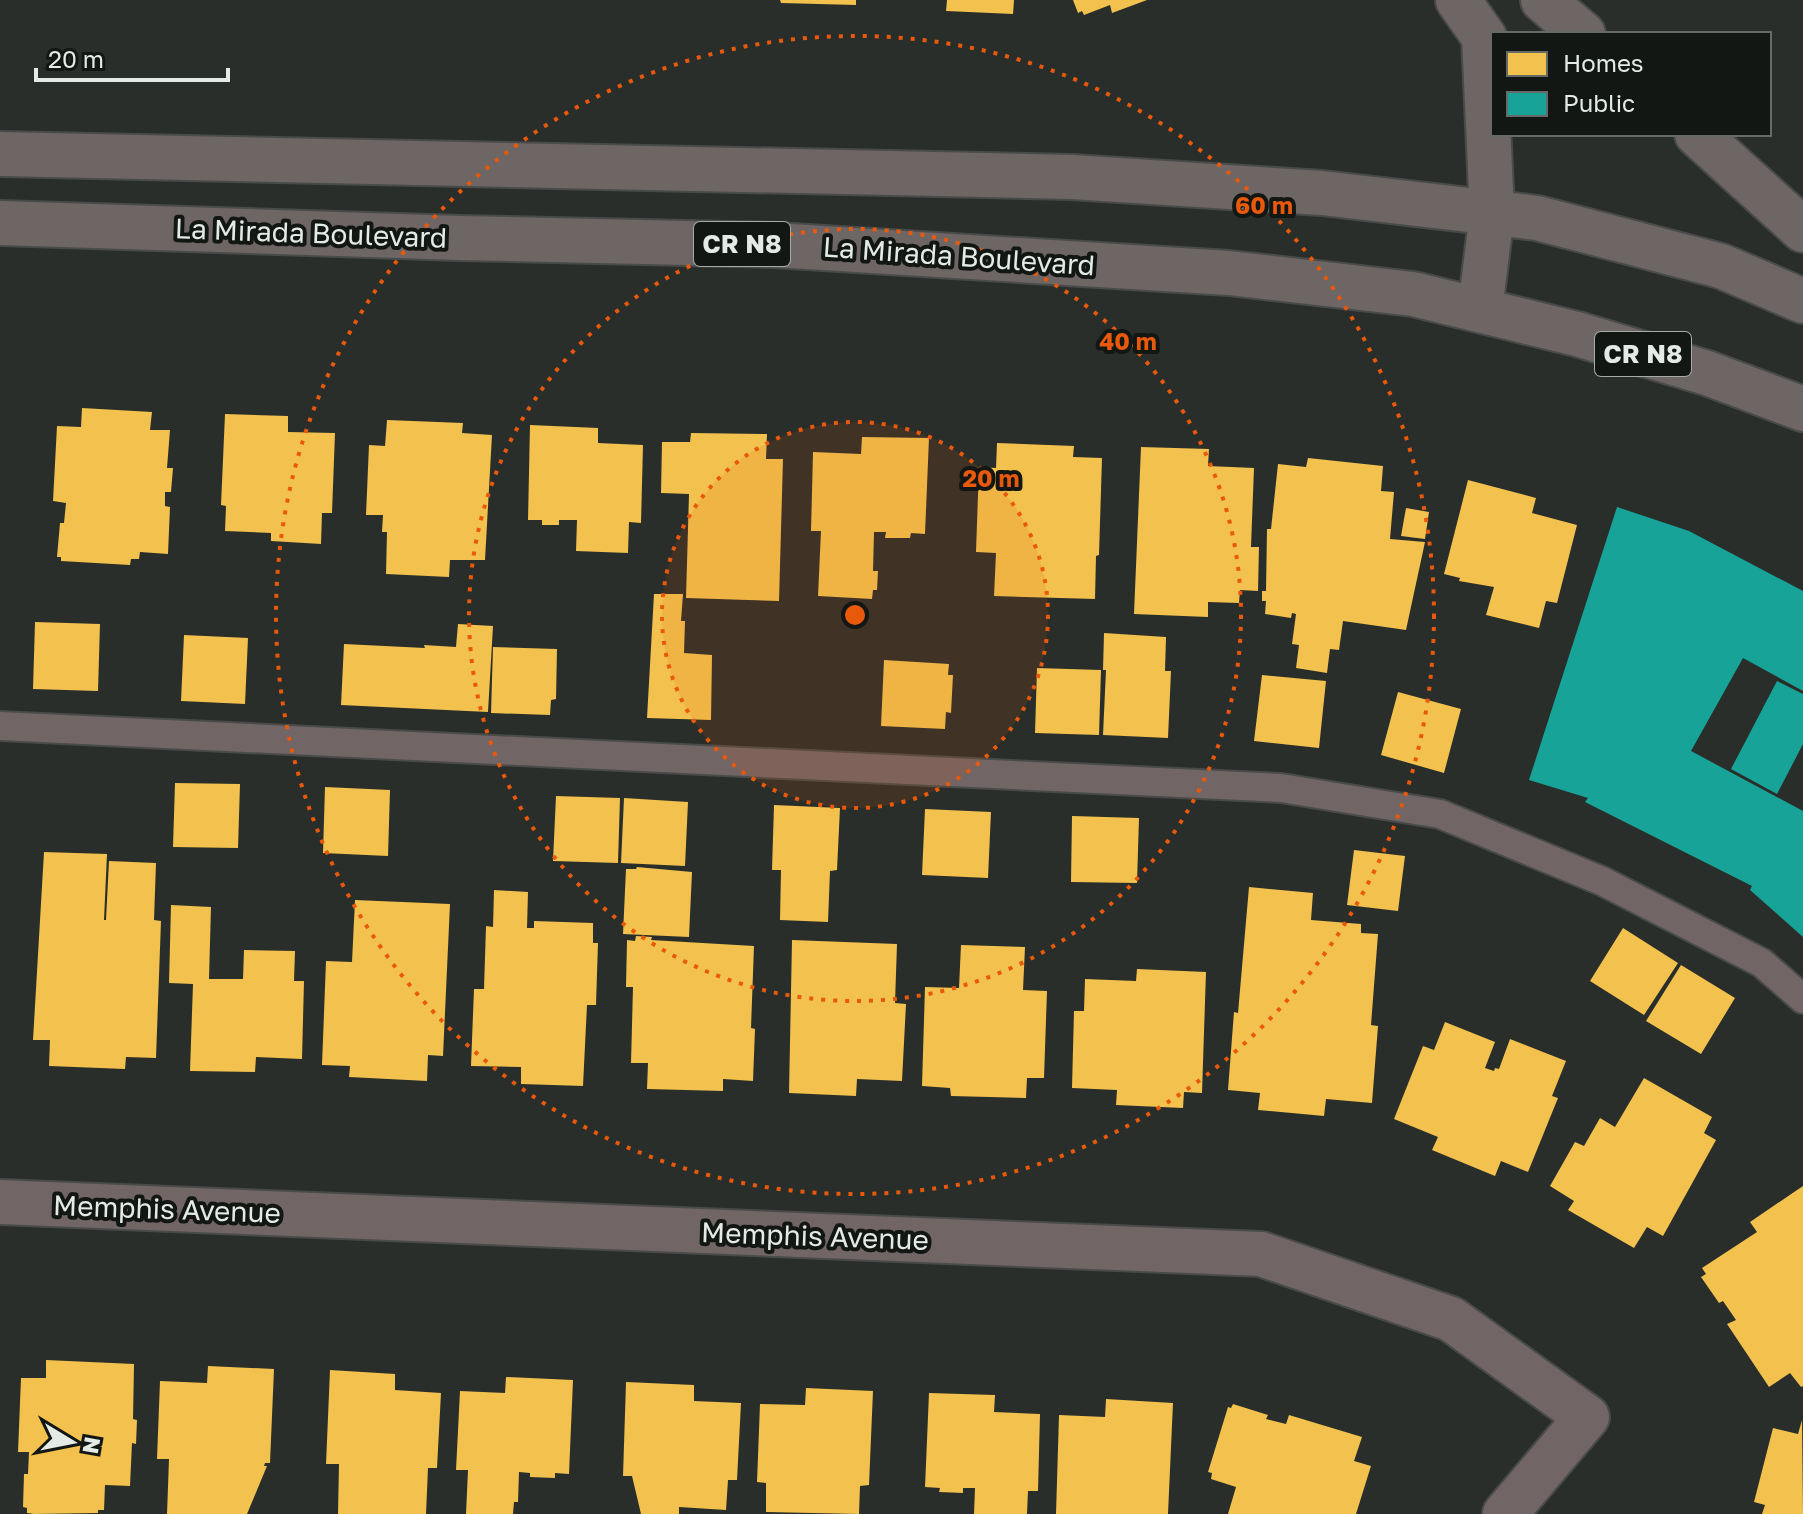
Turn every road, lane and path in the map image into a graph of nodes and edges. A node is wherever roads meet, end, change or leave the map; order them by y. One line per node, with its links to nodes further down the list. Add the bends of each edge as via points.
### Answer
1 (1458, 0): 6 (main road, via 1484,37)
2 (1543, 0): 3 (main road)
3 (1581, 32)
4 (1699, 136): 8 (main road)
5 (0, 154): 6 (main road, via 1072,177 1322,193)
6 (1492, 213): 9 (main road, via 1537,218 1721,266); 10 (main road)
7 (0, 223): 10 (main road, La Mirada Boulevard / CR N8, via 775,245 1229,273 1413,294)
8 (1803, 230)
9 (1803, 301)
10 (1480, 310): 11 (main road, La Mirada Boulevard / CR N8, via 1693,368)
11 (1803, 409)
12 (0, 726): 13 (lane, via 1281,788 1440,814 1602,881 1762,963)
13 (1803, 999)
14 (0, 1202): 15 (street, Memphis Avenue, via 1261,1254 1451,1319 1587,1417)
15 (1505, 1514)

